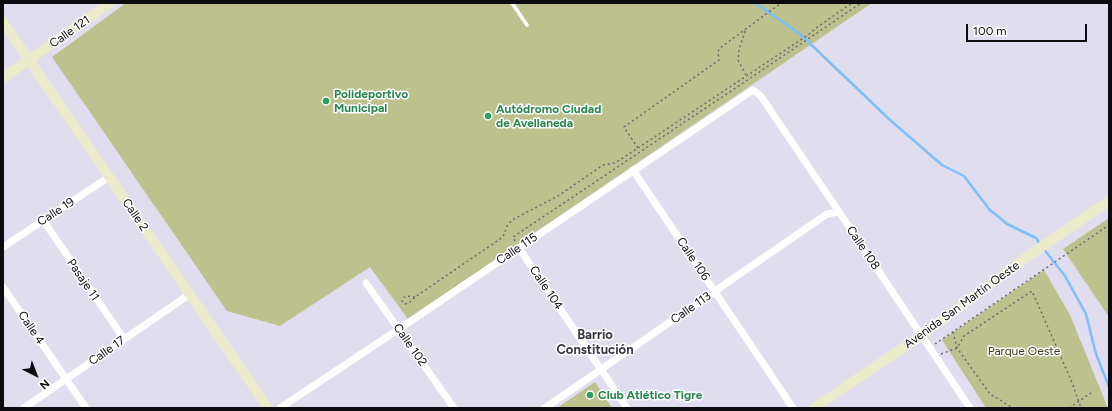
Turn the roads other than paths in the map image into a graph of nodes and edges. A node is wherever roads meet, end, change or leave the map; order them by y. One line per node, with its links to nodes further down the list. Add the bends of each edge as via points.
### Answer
1 (110, 3): 5 (street, Calle 121)
2 (512, 3): 4 (lane)
3 (3, 22): 5 (street, Calle 2)
4 (527, 25)
5 (29, 60): 6 (street, Calle 121); 9 (street, Calle 2)
6 (3, 78)
7 (753, 90): 8 (street, Calle 115); 11 (street, Calle 108, via 760,95)
8 (633, 170): 14 (street, Calle 115); 17 (street, Calle 106)
9 (109, 177): 12 (street, Calle 19); 18 (street, Calle 2)
10 (1109, 201): 20 (street, Avenida San Martín Oeste, via 1031,254)
11 (839, 212): 17 (street, Calle 113, via 827,214); 20 (street, Calle 108)
12 (43, 220): 13 (street, Calle 19); 21 (street, Pasaje 11)
13 (3, 247)
14 (519, 248): 19 (street, Calle 115); 22 (street, Calle 104)
15 (366, 283): 19 (street, Calle 102)
16 (3, 287): 23 (street, Calle 4)
17 (715, 291): 22 (street, Calle 113); 31 (street, Calle 106)
18 (190, 294): 21 (street, Calle 17); 26 (street, Calle 2)
19 (399, 329): 27 (street, Calle 115); 28 (street, Calle 102)
20 (922, 335): 32 (street, Avenida San Martín Oeste); 33 (street, Calle 108)
21 (124, 339): 23 (street, Calle 17)
22 (601, 370): 29 (street, Calle 113); 30 (street, Calle 104)
23 (66, 379): 24 (street, Calle 17); 25 (street, Calle 4)
24 (24, 408)
25 (86, 408)
26 (268, 408)
27 (280, 408)
28 (454, 408)
29 (545, 408)
30 (628, 408)
31 (793, 408)
32 (814, 408)
33 (970, 408)

